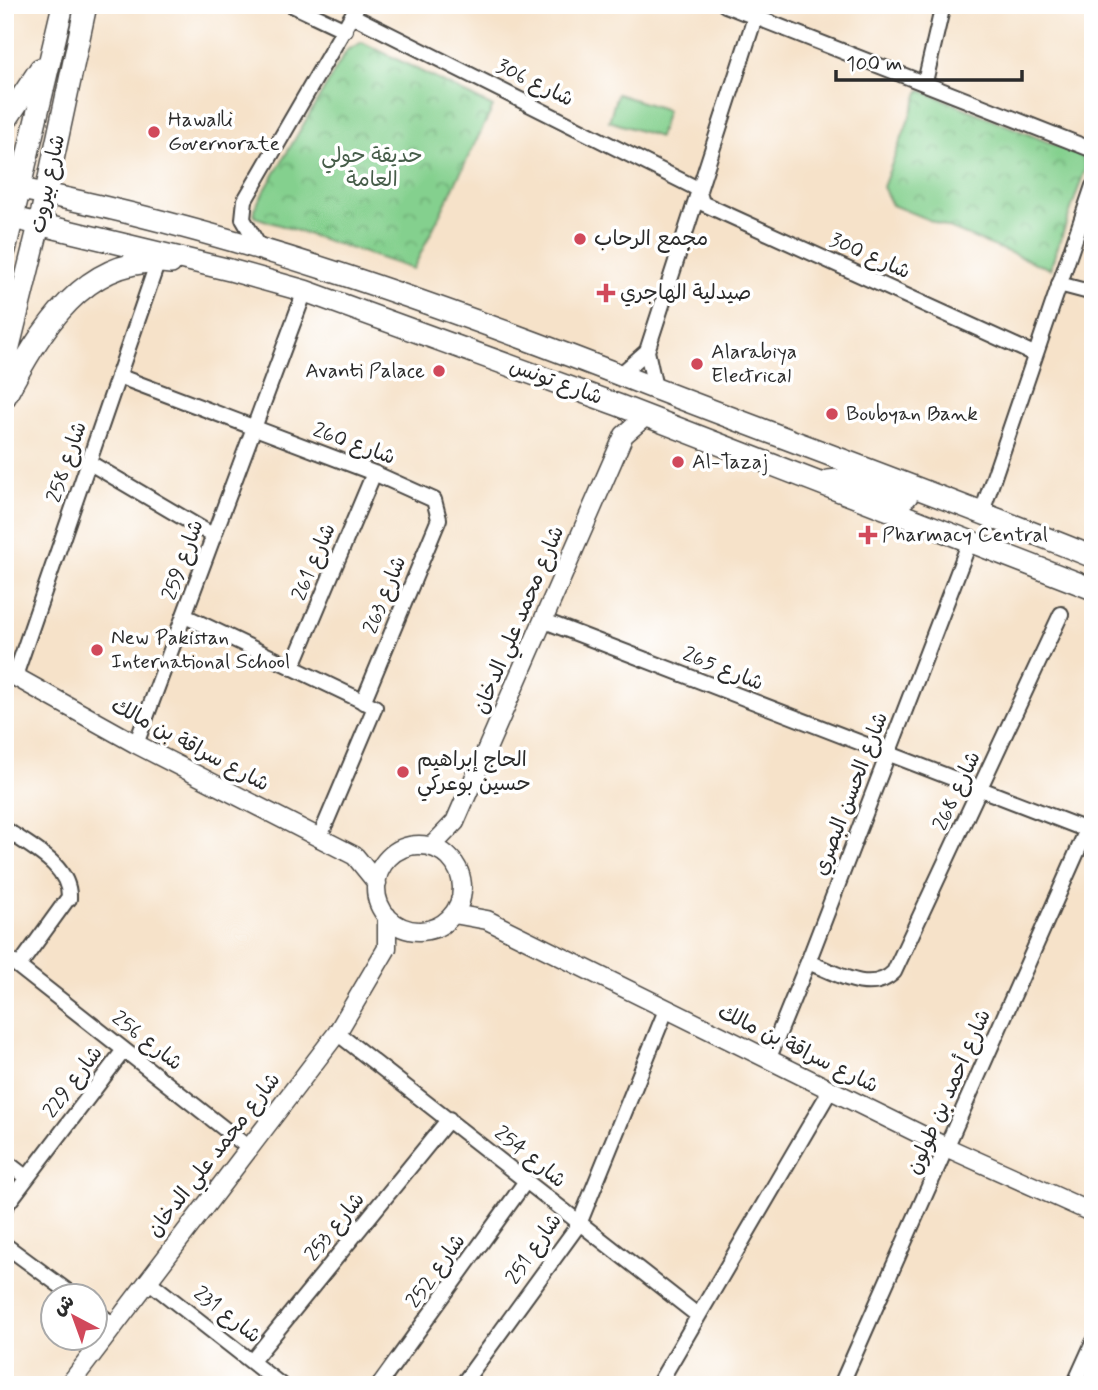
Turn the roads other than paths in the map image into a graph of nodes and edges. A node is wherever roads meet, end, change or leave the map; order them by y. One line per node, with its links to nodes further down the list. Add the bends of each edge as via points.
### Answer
1 (63, 5): 9 (main road, شارع بيروت)
2 (86, 5): 16 (main road, شارع بيروت)
3 (292, 5): 8 (street)
4 (725, 5): 7 (street)
5 (943, 5): 10 (street)
6 (356, 11): 8 (street); 15 (street, شارع 306)
7 (758, 11): 10 (street); 15 (street)
8 (345, 30): 19 (street, via 245,200 243,219)
9 (52, 50): 11 (main road); 14 (main road, شارع بيروت)
10 (925, 82): 12 (street)
11 (5, 122)
12 (1093, 150)
13 (1093, 186): 23 (street)
14 (13, 187): 16 (main road, شارع تونس); 17 (main road, شارع بيروت)
15 (698, 189): 26 (street); 27 (street, شارع 300, via 702,203)
16 (46, 194): 18 (main road, شارع بيروت); 19 (main road, شارع تونس)
17 (10, 217): 18 (main road, شارع تونس); 20 (main road, شارع بيروت)
18 (39, 225): 22 (main road, شارع تونس); 28 (main road, شارع بيروت)
19 (260, 247): 29 (main road, شارع تونس)
20 (5, 250)
21 (158, 261): 22 (main road); 30 (street, شارع 258); 32 (main road, via 103,276 75,292 25,358)
22 (230, 270): 24 (main road, شارع تونس)
23 (1059, 284): 25 (street); 27 (street)
24 (305, 291): 33 (main road, شارع تونس); 35 (street)
25 (1093, 293)
26 (647, 351): 29 (street); 31 (street)
27 (1034, 354): 42 (street)
28 (5, 363)
29 (621, 374): 31 (main road, شارع تونس)
30 (118, 376): 35 (street, شارع 260); 37 (street, شارع 258)
31 (655, 388): 40 (main road, شارع تونس)
32 (5, 397)
33 (618, 405): 34 (main road, شارع تونس); 36 (street)
34 (646, 416): 36 (street, شارع محمد علي الدخان); 39 (main road, شارع تونس)
35 (253, 429): 38 (street, شارع 260); 45 (street, شارع 259)
36 (624, 435): 51 (street, شارع محمد علي الدخان)
37 (90, 463): 45 (street); 53 (street, شارع 258)
38 (374, 473): 41 (street, شارع 260); 52 (street, شارع 261)
39 (816, 482): 40 (main road, via 849,479 903,499); 43 (main road, شارع تونس)
40 (907, 485): 42 (main road, شارع تونس)
41 (436, 503): 54 (street, شارع 263, via 439,519)
42 (982, 512): 44 (main road, شارع تونس)
43 (926, 524): 44 (main road, via 925,516 935,508 1005,530); 46 (main road, شارع تونس)
44 (1024, 529): 47 (main road, شارع تونس)
45 (214, 536): 50 (street, شارع 259)
46 (970, 541): 48 (main road, شارع تونس); 56 (street, شارع الحسن البصري)
47 (1093, 557)
48 (1093, 589)
49 (1062, 614): 57 (street, شارع 268)
50 (185, 616): 52 (street); 55 (street, شارع 259)
51 (542, 620): 56 (street, شارع 265); 59 (street, شارع محمد علي الدخان)
52 (292, 668): 54 (street)
53 (10, 674): 55 (street, شارع سراقة بن مالك)
54 (369, 704): 62 (street, شارع 263)
55 (136, 744): 62 (street, شارع سراقة بن مالك)
56 (889, 756): 57 (street, شارع 265); 75 (street, شارع الحسن البصري)
57 (980, 792): 61 (street, شارع 265); 75 (street, شارع 268, via 901,962 884,981 867,984)
58 (1093, 816): 61 (street, شارع أحمد بن طولون)
59 (455, 822): 63 (street, شارع محمد علي الدخان); 66 (street, شارع محمد علي الدخان)
60 (5, 829): 76 (street, via 60,870 70,888 69,899)
61 (1087, 830): 83 (street, شارع أحمد بن طولون)
62 (319, 839): 64 (street, شارع سراقة بن مالك)
63 (431, 847): 65 (street, via 406,848); 66 (street)
64 (355, 856): 65 (street, شارع سراقة بن مالك); 67 (street, شارع سراقة بن مالك)
65 (391, 856): 67 (street)
66 (452, 860): 68 (street)
67 (377, 883): 70 (street, via 379,902)
68 (462, 891): 69 (street); 71 (street, شارع سراقة بن مالك)
69 (454, 914): 71 (street, شارع سراقة بن مالك); 72 (street, via 433,929)
70 (387, 916): 72 (street); 73 (street)
71 (487, 920): 77 (street, شارع سراقة بن مالك)
72 (414, 930): 73 (street, شارع محمد علي الدخان)
73 (387, 948): 78 (street, شارع محمد علي الدخان)
74 (5, 956): 76 (street, شارع 256)
75 (808, 962): 80 (street, شارع الحسن البصري)
76 (19, 966): 79 (street, شارع 256)
77 (666, 1010): 80 (street, شارع سراقة بن مالك); 90 (street, شارع 251)
78 (337, 1033): 82 (street, شارع 254); 84 (street, شارع محمد علي الدخان)
79 (124, 1050): 84 (street, شارع 256); 86 (street, شارع 229)
80 (768, 1060): 81 (street, شارع سراقة بن مالك)
81 (831, 1089): 83 (street, شارع سراقة بن مالك); 94 (street)
82 (449, 1119): 87 (street, شارع 254); 98 (street, شارع 253)
83 (948, 1148): 89 (street, شارع سراقة بن مالك); 104 (street, شارع أحمد بن طولون)
84 (250, 1149): 92 (street, شارع محمد علي الدخان)
85 (5, 1161): 86 (street)
86 (27, 1178): 88 (street, شارع 229)
87 (526, 1181): 90 (street, شارع 254); 101 (street, شارع 252)
88 (5, 1207)
89 (1092, 1210)
90 (579, 1224): 94 (street, شارع 254); 102 (street, شارع 251)
91 (5, 1245): 93 (street)
92 (147, 1280): 96 (street, شارع محمد علي الدخان); 98 (street, شارع 231)
93 (55, 1282)
94 (696, 1314): 103 (street)
95 (108, 1321): 96 (street)
96 (113, 1324): 99 (street, شارع محمد علي الدخان)
97 (1093, 1343): 105 (street)
98 (253, 1361): 100 (street, شارع 231)
99 (69, 1385)
100 (281, 1385)
101 (379, 1385)
102 (462, 1385)
103 (658, 1385)
104 (841, 1385)
105 (1074, 1385)

